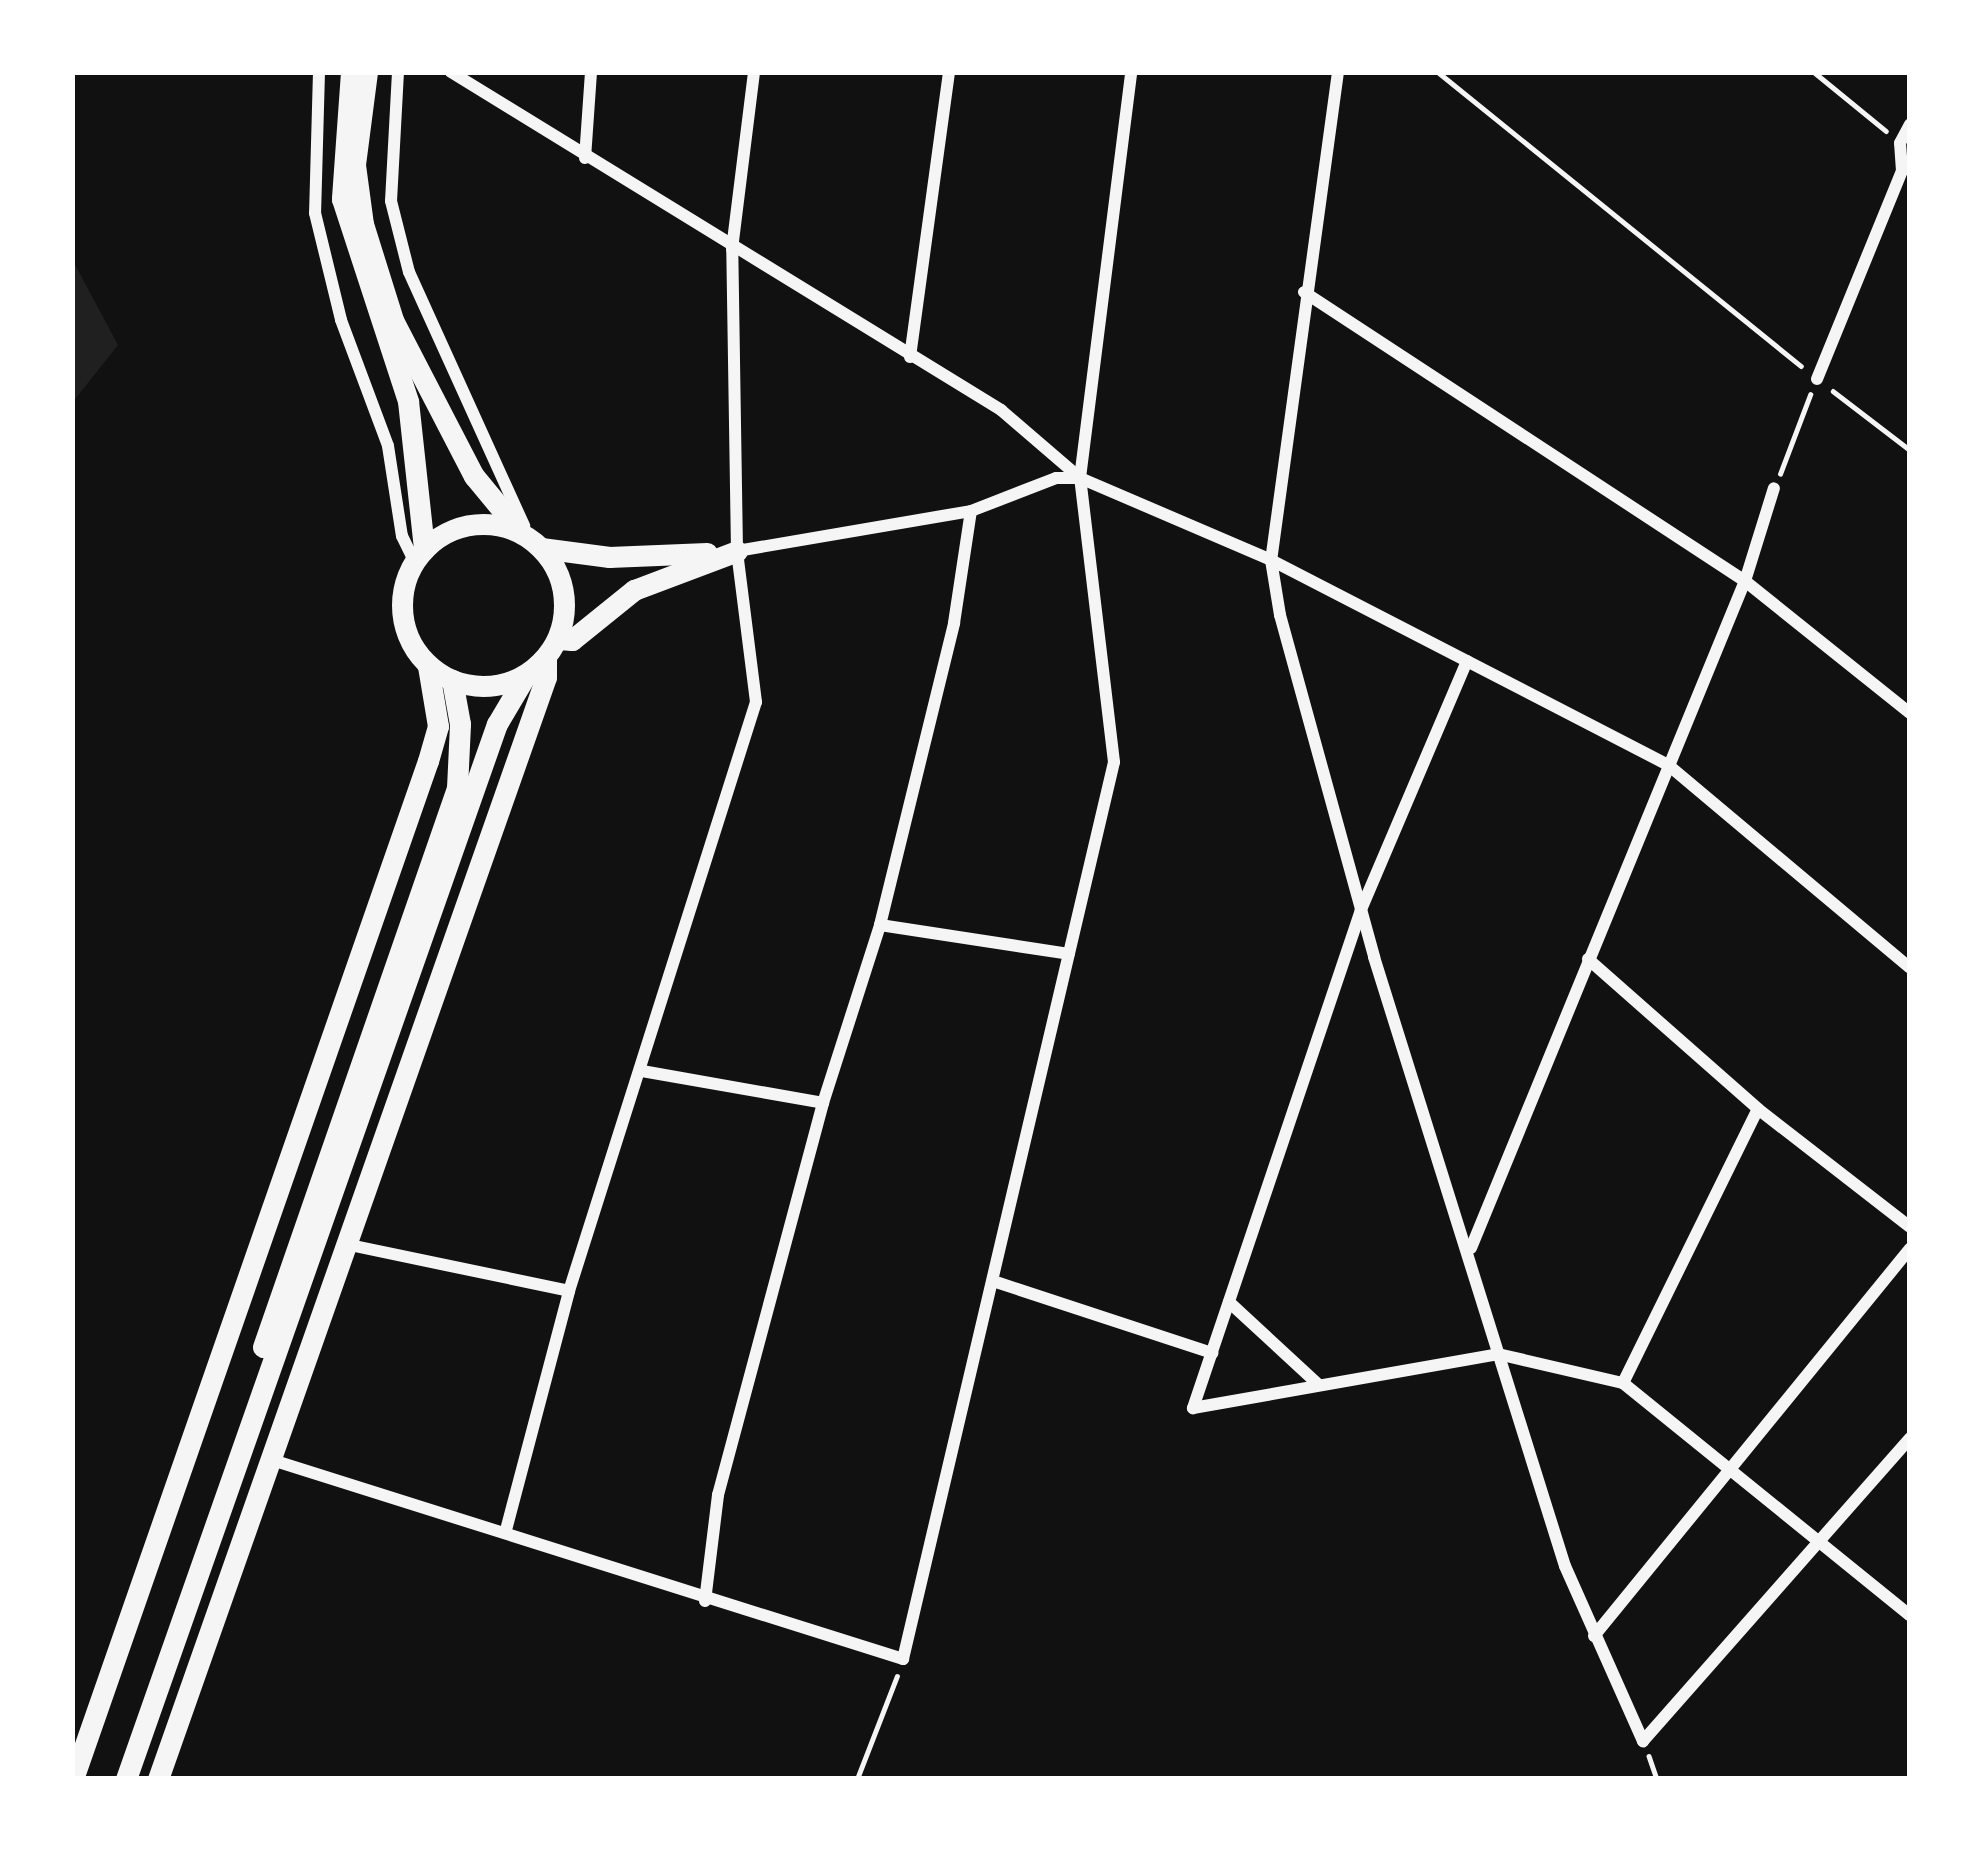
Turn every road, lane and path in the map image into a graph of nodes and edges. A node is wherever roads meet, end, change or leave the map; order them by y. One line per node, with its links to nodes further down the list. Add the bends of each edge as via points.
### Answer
1 (319, 72): 26 (street, via 315,213 341,320 388,446 402,536)
2 (351, 72): 26 (main road, via 342,199 407,401)
3 (367, 72): 24 (main road, via 355,166 363,224 393,320 474,476)
4 (398, 72): 24 (street, via 391,201 409,272)
5 (451, 72): 15 (street)
6 (591, 72): 15 (street)
7 (754, 72): 16 (street)
8 (949, 72): 18 (street)
9 (1131, 72): 21 (street)
10 (1338, 72): 17 (street)
11 (1438, 72): 19 (path)
12 (1814, 72): 14 (path)
13 (1910, 124): 14 (street)
14 (1900, 143): 19 (street, via 1903,171)
15 (585, 158): 16 (street)
16 (732, 249): 18 (street); 25 (street)
17 (1304, 292): 27 (street); 28 (street)
18 (910, 357): 21 (street, via 1001,410)
19 (1816, 379): 20 (path); 22 (path)
20 (1910, 450)
21 (1080, 478): 23 (street, via 1055,478); 27 (street); 38 (street, via 1114,762)
22 (1774, 488): 28 (street)
23 (971, 511): 25 (street); 37 (street, via 954,623)
24 (531, 540): 25 (main road, via 609,557); 26 (main road, via 470,525); 29 (main road, via 559,575 565,608)
25 (737, 551): 29 (main road, via 634,590); 41 (street, via 756,702)
26 (419, 555): 31 (main road, via 401,605)
27 (1271, 560): 30 (street); 36 (street)
28 (1745, 581): 34 (street); 35 (street)
29 (552, 648): 32 (main road); 45 (main road)
30 (1467, 661): 35 (street); 36 (street)
31 (428, 666): 33 (main road); 64 (main road, via 439,726 428,761)
32 (526, 675): 33 (main road, via 502,685); 66 (main road, via 497,724)
33 (452, 680): 65 (main road, via 457,788)
34 (1910, 713)
35 (1667, 764): 39 (street); 40 (street)
36 (1361, 910): 46 (street); 50 (street)
37 (880, 925): 38 (street); 42 (street)
38 (1069, 954): 48 (street)
39 (1588, 958): 43 (street); 46 (street)
40 (1910, 968)
41 (642, 1071): 42 (street); 49 (street)
42 (823, 1103): 60 (street, via 718,1495)
43 (1758, 1108): 44 (street); 53 (street)
44 (1910, 1227)
45 (345, 1244): 49 (street); 56 (main road)
46 (1471, 1248): 52 (street)
47 (1910, 1249): 57 (street)
48 (994, 1281): 51 (street); 63 (street)
49 (569, 1291): 58 (street)
50 (1229, 1302): 51 (street); 54 (street)
51 (1212, 1353): 54 (street, via 1193,1408)
52 (1498, 1354): 53 (street); 54 (street); 62 (street)
53 (1623, 1383): 57 (street)
54 (1318, 1384)
55 (1910, 1438): 59 (street)
56 (267, 1459): 58 (street); 67 (main road)
57 (1733, 1465): 59 (street); 62 (street)
58 (506, 1530): 60 (street)
59 (1821, 1540): 61 (street); 62 (street, via 1643,1742)
60 (705, 1601): 63 (street)
61 (1908, 1611)
62 (1594, 1636)
63 (903, 1659): 68 (path)
64 (73, 1779)
65 (114, 1779)
66 (126, 1779)
67 (158, 1779)
68 (857, 1779)

